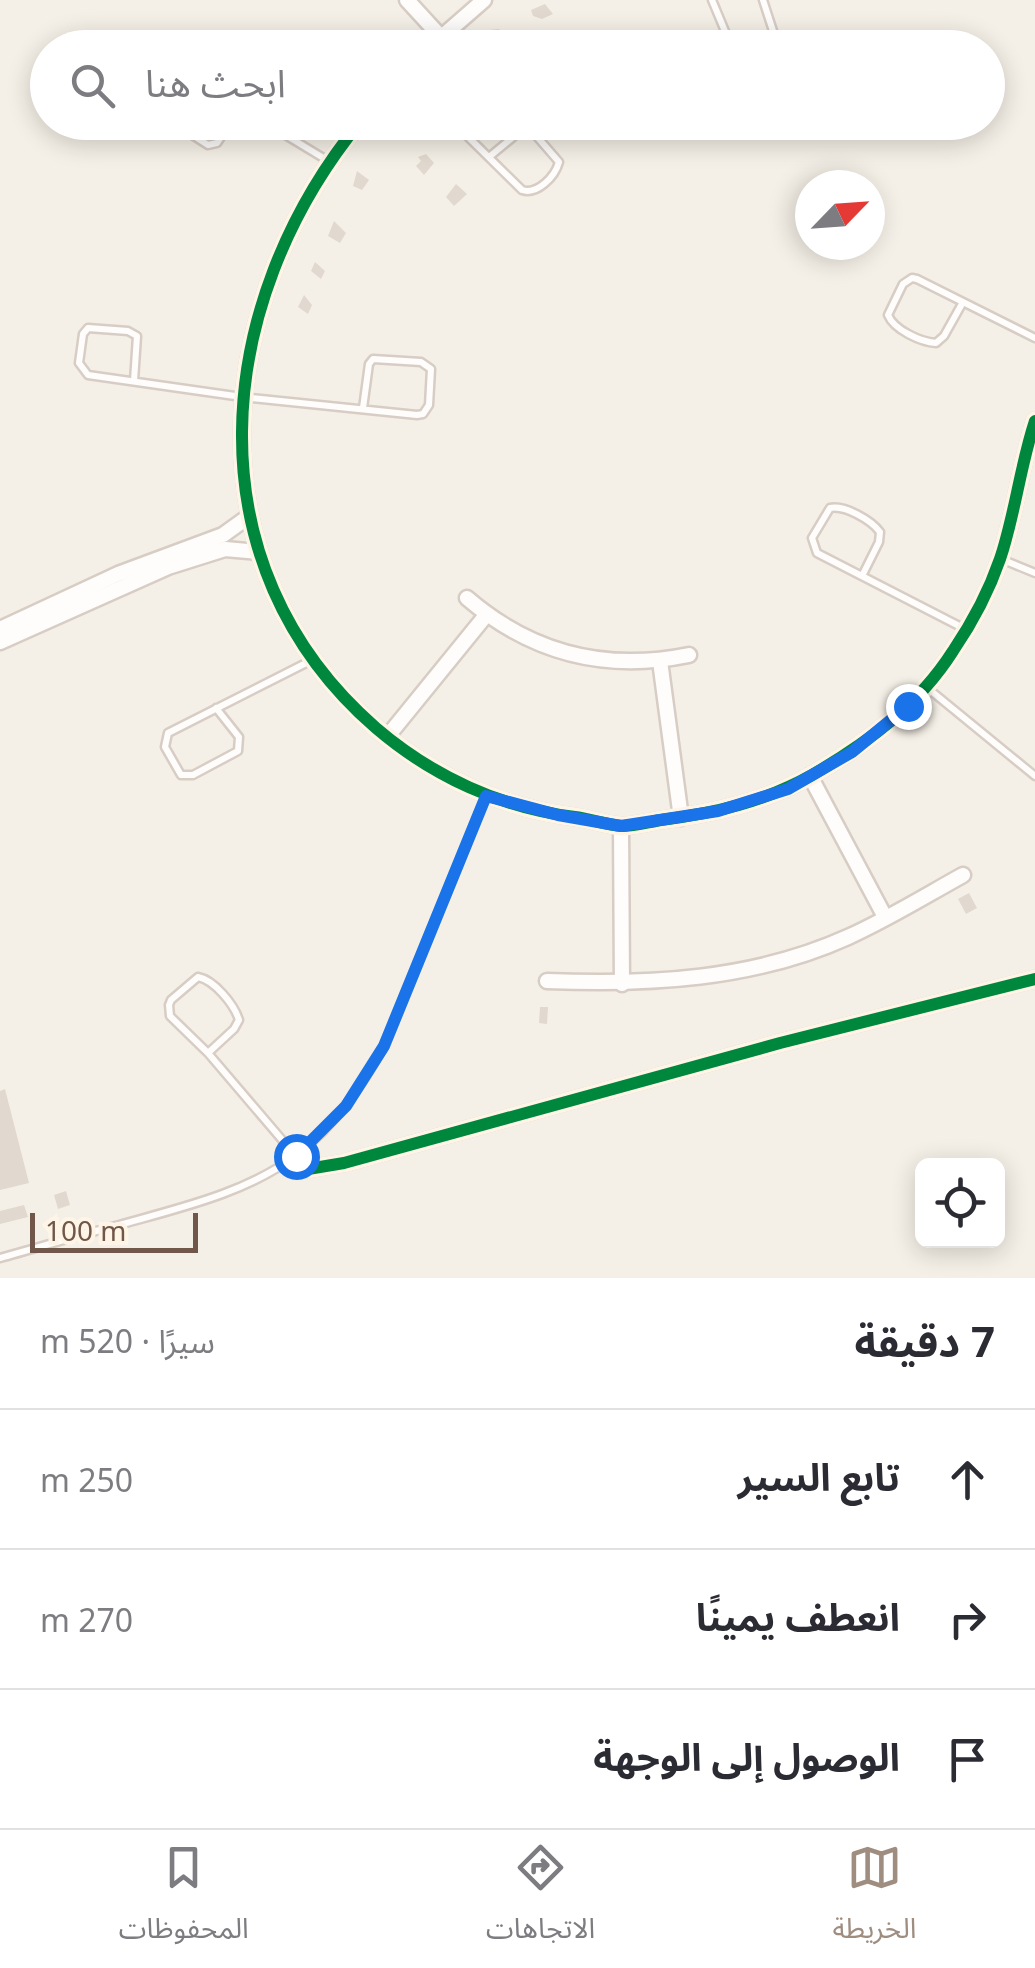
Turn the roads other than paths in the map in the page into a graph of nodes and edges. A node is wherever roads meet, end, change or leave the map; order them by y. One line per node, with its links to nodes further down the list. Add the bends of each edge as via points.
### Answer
1 (407, 0): 5 (street)
2 (484, 0): 6 (street)
3 (763, 0): 8 (lane)
4 (714, 1): 7 (lane)
5 (426, 30)
6 (448, 30)
7 (725, 30)
8 (773, 30)
9 (293, 140): 15 (lane)
10 (347, 140): 15 (street)
11 (471, 140): 14 (lane)
12 (509, 140): 14 (lane)
13 (541, 140): 14 (lane, via 559,166 536,190 526,192)
14 (488, 157)
15 (331, 163): 19 (street, via 282,251 250,346)
16 (962, 302): 16 (lane, via 912,278 902,284 888,315 894,326 936,343); 17 (lane)
17 (1035, 338)
18 (134, 381): 18 (lane, via 137,336 88,328 83,372); 19 (lane)
19 (242, 396): 20 (lane); 22 (street)
20 (363, 408): 20 (lane, via 422,414 429,405 429,366 373,358)
21 (1035, 421): 25 (street)
22 (248, 517): 23 (street); 24 (street)
23 (258, 552): 24 (street); 34 (street)
24 (190, 554): 30 (street, via 118,574); 32 (street)
25 (1000, 559): 26 (lane); 31 (street)
26 (1035, 573)
27 (862, 576): 27 (lane, via 813,549 812,538 830,508 842,508 880,532); 31 (lane)
28 (467, 598): 29 (street)
29 (486, 614): 35 (street, via 517,635 586,660); 38 (street)
30 (0, 629)
31 (966, 630): 36 (street)
32 (0, 642)
33 (689, 655): 35 (street)
34 (312, 660): 37 (lane); 38 (street)
35 (660, 661): 42 (street)
36 (924, 686): 39 (street, via 881,730); 40 (lane)
37 (216, 708): 37 (lane, via 165,737 181,775 240,747)
38 (387, 738): 41 (street)
39 (810, 776): 42 (street, via 753,802); 45 (street)
40 (1035, 776)
41 (486, 796): 43 (street); 50 (lane, via 384,1046 346,1106)
42 (681, 818): 43 (street)
43 (621, 826): 48 (street)
44 (963, 874): 45 (street)
45 (886, 918): 48 (street, via 848,938 742,970)
46 (1035, 978): 50 (street, via 344,1162 308,1169)
47 (547, 980): 48 (street)
48 (622, 984)
49 (208, 1053): 49 (lane, via 168,1010 198,978 210,982 239,1020); 50 (lane)
50 (296, 1156): 51 (lane, via 206,1200)
51 (0, 1258)

